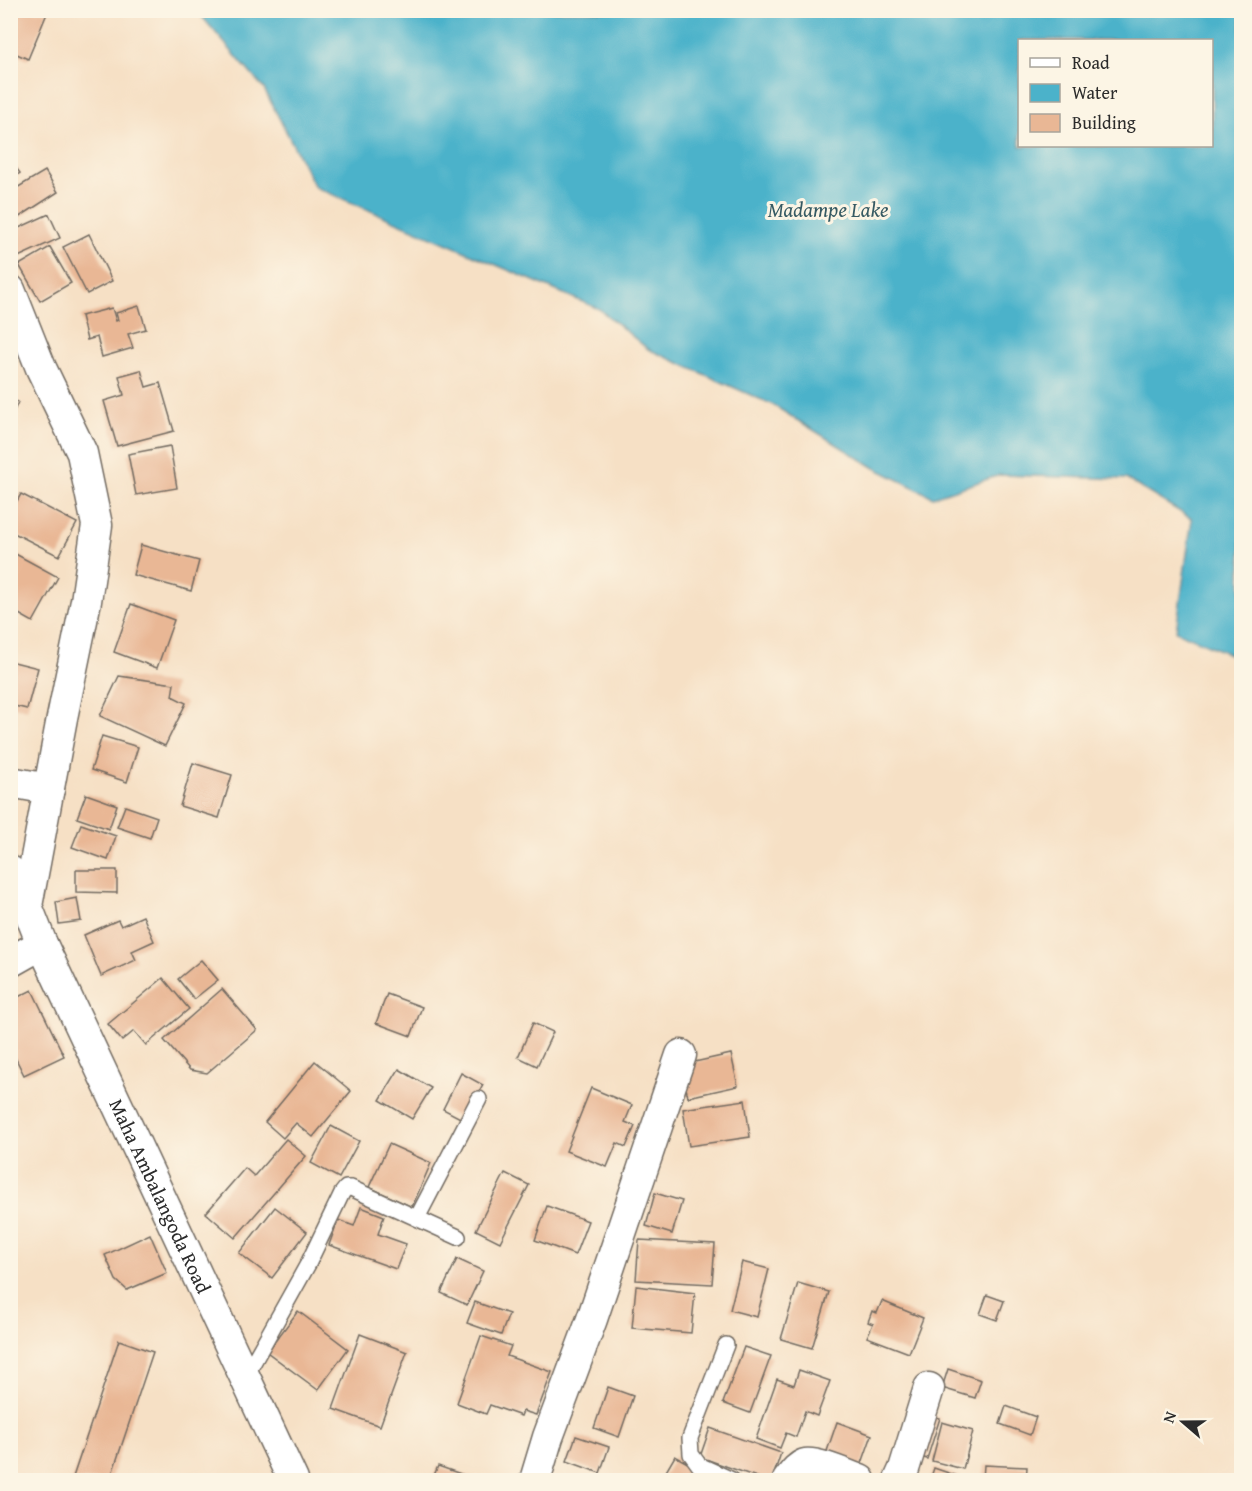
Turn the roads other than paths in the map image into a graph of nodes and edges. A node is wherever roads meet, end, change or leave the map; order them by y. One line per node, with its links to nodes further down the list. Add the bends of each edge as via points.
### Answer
1 (10, 290): 3 (street, via 41,368 82,453 97,525)
2 (10, 782): 3 (street)
3 (49, 789): 5 (street)
4 (10, 871): 5 (street, Maha Ambalangoda Road)
5 (27, 906): 6 (street, Maha Ambalangoda Road)
6 (42, 944): 7 (street); 13 (street, Maha Ambalangoda Road)
7 (10, 962)
8 (681, 1055): 16 (street)
9 (479, 1099): 10 (lane)
10 (417, 1218): 11 (lane); 13 (lane, via 346,1188)
11 (458, 1237)
12 (726, 1345): 17 (lane, via 690,1438 690,1454 699,1465)
13 (245, 1377): 15 (street, Maha Ambalangoda Road)
14 (929, 1388): 20 (street)
15 (293, 1480)
16 (535, 1480)
17 (732, 1480)
18 (788, 1480): 19 (street, via 808,1463)
19 (860, 1480)
20 (899, 1480)

